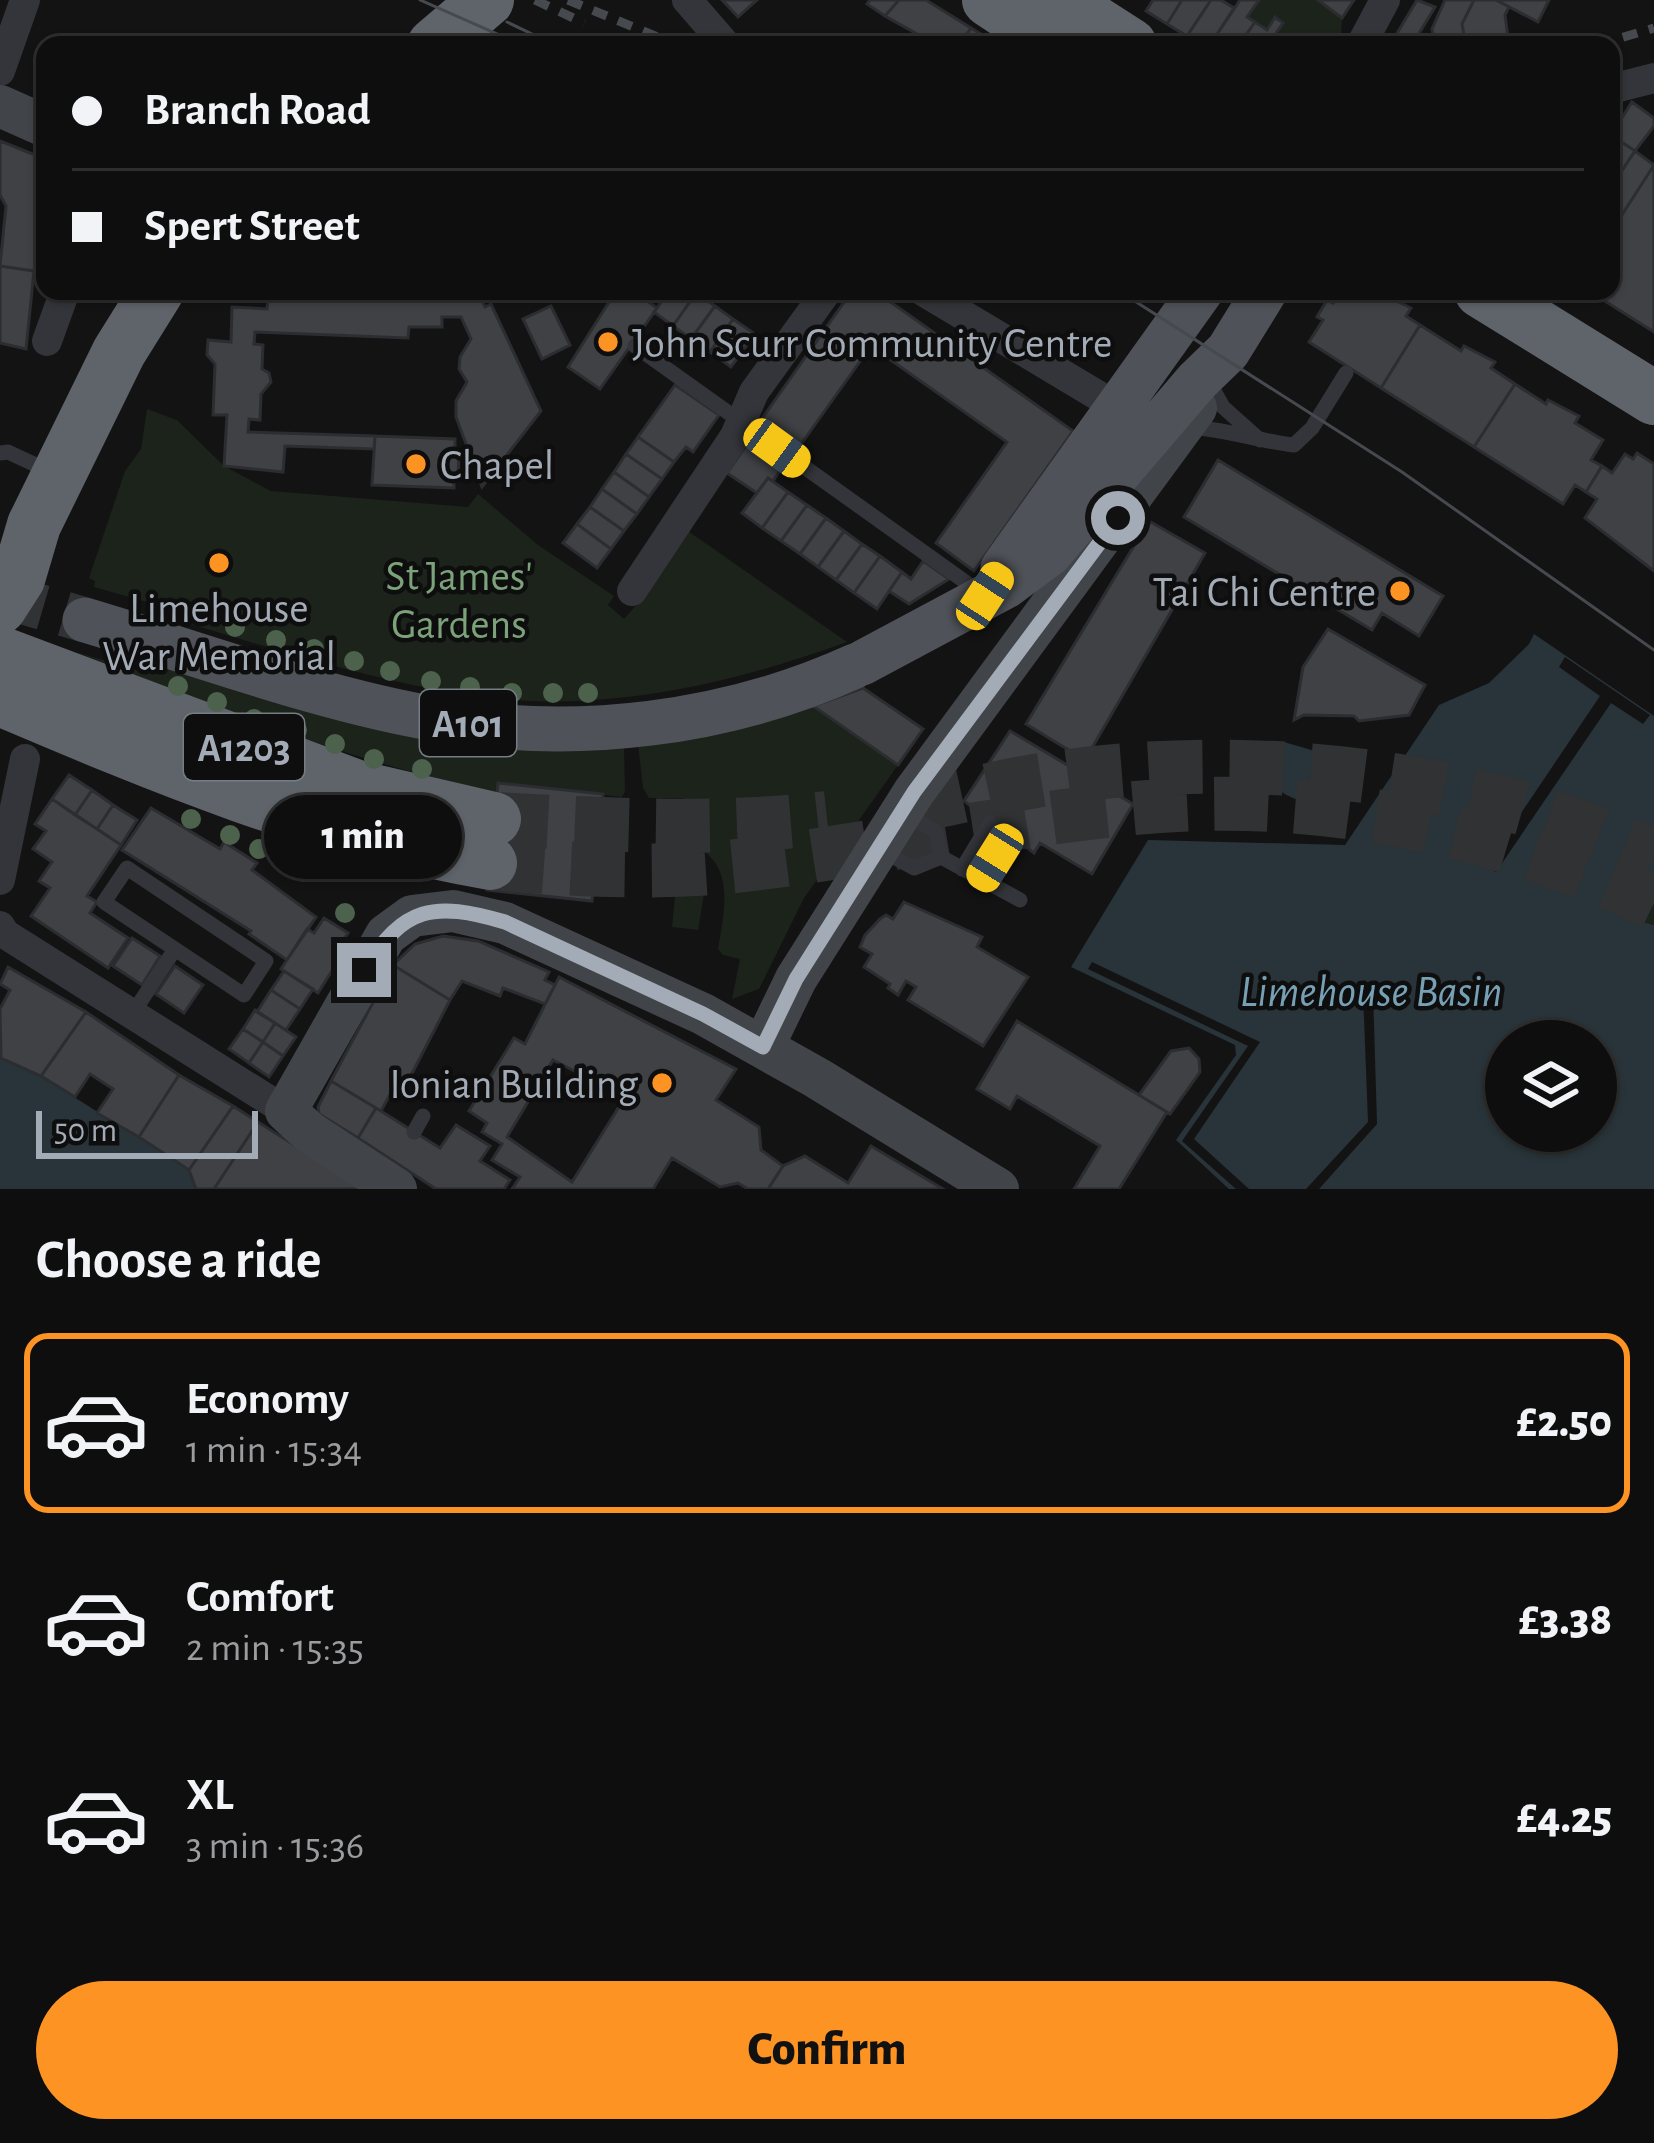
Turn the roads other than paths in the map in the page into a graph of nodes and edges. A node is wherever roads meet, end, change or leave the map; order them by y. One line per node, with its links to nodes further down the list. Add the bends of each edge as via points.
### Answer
1 (25, 0): 11 (street)
2 (487, 0): 7 (highway)
3 (687, 0): 8 (street)
4 (989, 0): 6 (highway)
5 (1385, 0): 10 (street)
6 (1058, 22): 9 (highway)
7 (445, 36)
8 (718, 36)
9 (1102, 36)
10 (1365, 36)
11 (0, 71)
12 (1654, 78): 13 (street)
13 (1620, 87)
14 (0, 106): 15 (street)
15 (36, 122)
16 (62, 300): 23 (street)
17 (151, 300): 33 (highway)
18 (820, 300): 29 (street, via 754,392)
19 (938, 300): 28 (street)
20 (1195, 300): 28 (main road, A101)
21 (1259, 300): 25 (main road, A101)
22 (1496, 300): 27 (highway)
23 (46, 341)
24 (635, 346): 29 (lane)
25 (1212, 372): 28 (street, via 1145,409); 30 (street); 31 (lane, via 1223,407); 36 (main road, A101)
26 (1346, 373): 31 (lane, via 1294,446)
27 (1654, 398)
28 (1119, 406): 34 (main road, A101)
29 (742, 423): 37 (street); 38 (lane)
30 (1183, 429): 31 (lane); 41 (street)
31 (1262, 442)
32 (0, 453): 33 (lane)
33 (59, 476): 35 (highway)
34 (1055, 495): 36 (street); 38 (main road, A101)
35 (17, 541): 39 (highway, via 18,579)
36 (1049, 554): 38 (main road, A101); 41 (street)
37 (632, 591)
38 (985, 596): 40 (main road, A101, via 858,664 760,701 619,728 550,730 368,704)
39 (0, 607)
40 (85, 620)
41 (1041, 622): 44 (street)
42 (0, 653): 43 (highway, A1203, via 492,841 406,849)
43 (24, 730): 50 (street)
44 (902, 811): 47 (street); 48 (lane, via 936,832)
45 (990, 823): 49 (lane)
46 (1008, 836): 51 (lane)
47 (877, 848): 48 (lane, via 914,868); 56 (street)
48 (941, 857): 49 (lane)
49 (962, 869): 51 (lane)
50 (1, 872)
51 (982, 880): 52 (lane)
52 (1020, 900)
53 (0, 926): 55 (street)
54 (175, 949): 54 (lane, via 104,902 127,868 266,961 244,995); 55 (lane)
55 (133, 1013): 57 (street)
56 (763, 1047): 57 (street, via 703,1014 587,972 505,922 453,911 412,916 386,935); 61 (street)
57 (286, 1111): 60 (street)
58 (423, 1116): 59 (lane)
59 (414, 1132)
60 (391, 1178)
61 (996, 1188)

